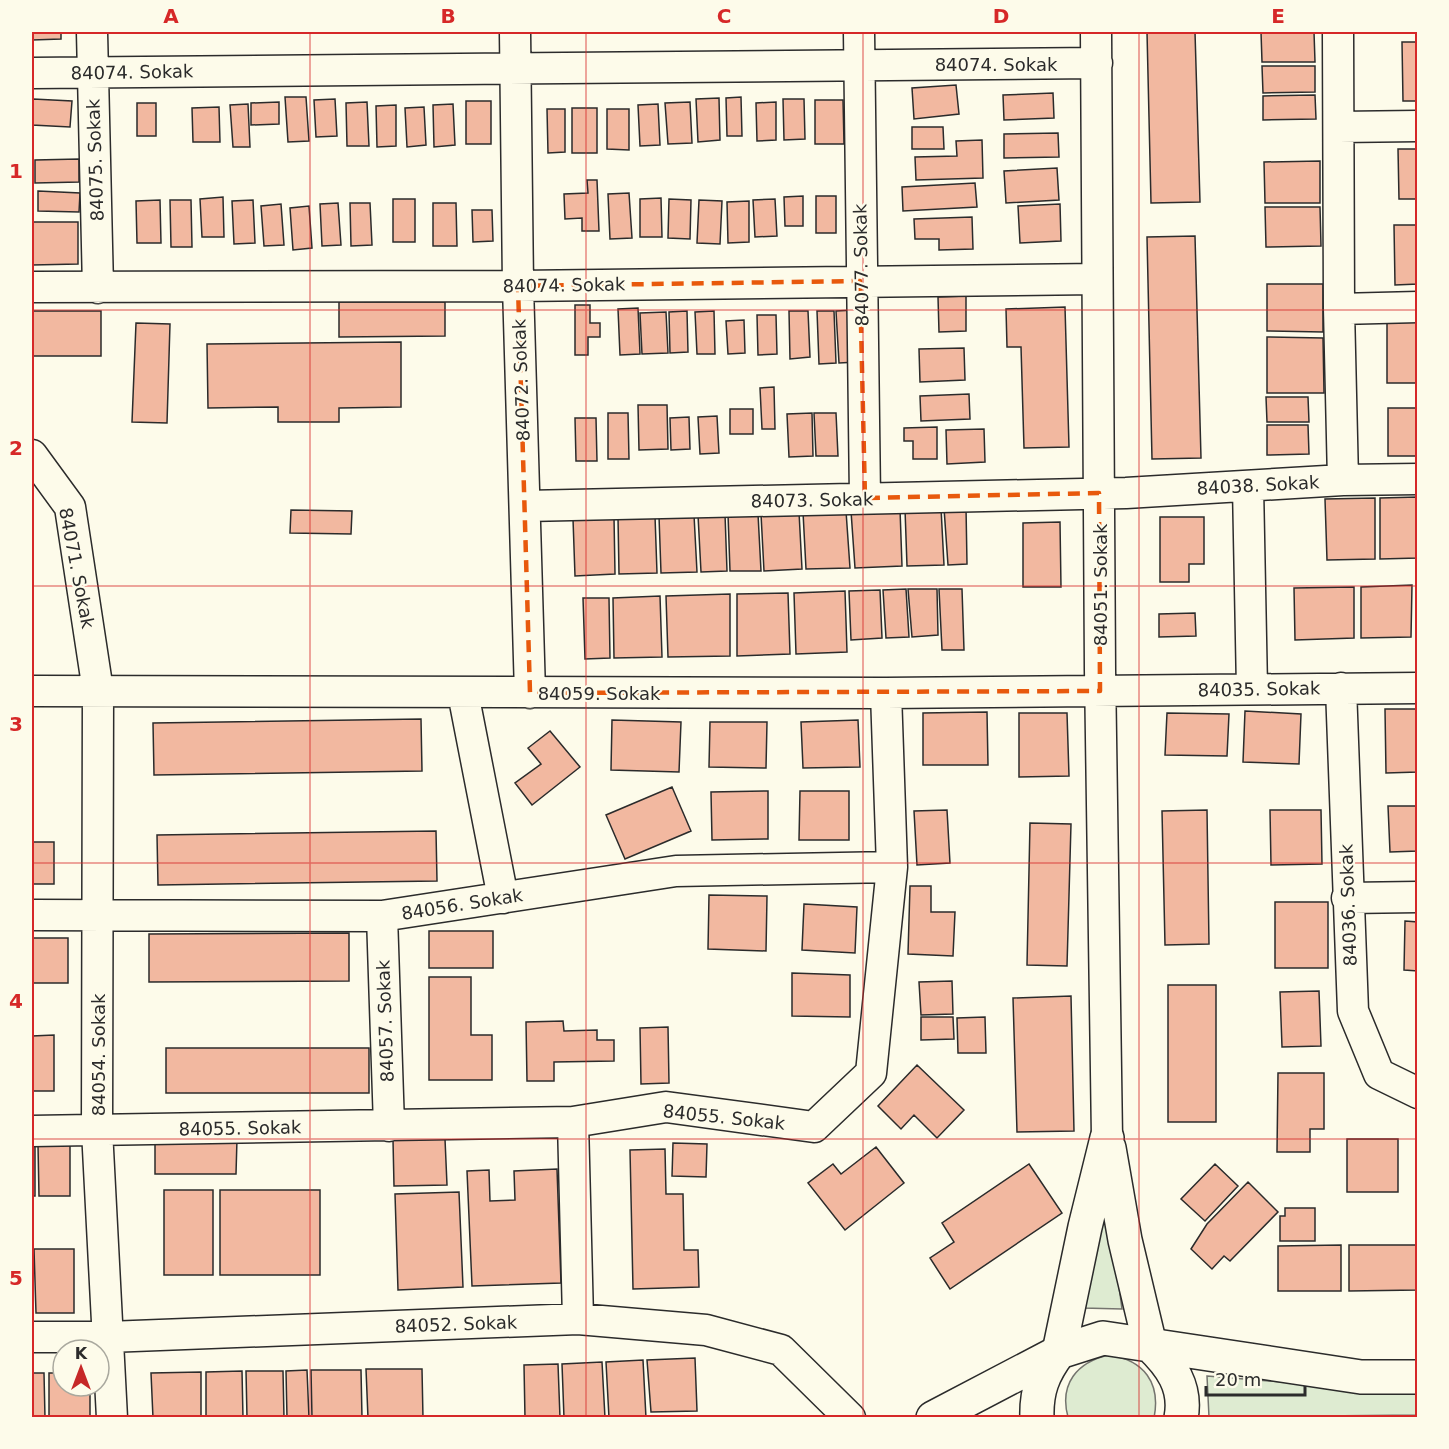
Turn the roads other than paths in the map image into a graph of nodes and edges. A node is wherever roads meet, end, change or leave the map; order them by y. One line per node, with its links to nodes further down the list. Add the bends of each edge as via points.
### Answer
1 (92, 32): 9 (street, 84075. Sokak)
2 (516, 32): 8 (street, 84072. Sokak)
3 (859, 32): 7 (street, 84077. Sokak)
4 (1096, 32): 6 (street, 84051. Sokak)
5 (1338, 32): 12 (street)
6 (1097, 63): 7 (street, 84074. Sokak); 13 (street, 84051. Sokak)
7 (859, 65): 8 (street, 84074. Sokak); 14 (street, 84077. Sokak)
8 (517, 69): 9 (street, 84074. Sokak); 15 (street, 84072. Sokak)
9 (93, 72): 10 (street, 84074. Sokak); 17 (street, 84075. Sokak)
10 (32, 73)
11 (1418, 126): 12 (street)
12 (1340, 127): 19 (street)
13 (1097, 279): 14 (street, 84074. Sokak); 24 (street, 84051. Sokak)
14 (860, 281): 15 (street, 84074. Sokak); 25 (street, 84077. Sokak)
15 (518, 286): 17 (street, 84074. Sokak); 26 (street, 84072. Sokak)
16 (32, 287): 17 (street, 84074. Sokak)
17 (98, 288)
18 (1418, 307): 19 (street)
19 (1339, 309): 22 (street)
20 (32, 455): 31 (street, 84071. Sokak, via 70,507)
21 (1418, 479): 22 (street, 84038. Sokak)
22 (1342, 480): 23 (street, 84038. Sokak)
23 (1248, 486): 24 (street, 84038. Sokak); 29 (street)
24 (1099, 493): 25 (street, 84073. Sokak); 32 (street, 84051. Sokak)
25 (865, 498): 26 (street, 84073. Sokak)
26 (526, 506): 34 (street, 84072. Sokak)
27 (1341, 688): 28 (street, 84035. Sokak); 29 (street, 84035. Sokak); 39 (street, 84036. Sokak)
28 (1418, 688)
29 (1252, 689): 32 (street, 84035. Sokak)
30 (32, 691): 31 (street, 84059. Sokak)
31 (98, 691): 33 (street, 84059. Sokak); 40 (street, 84054. Sokak)
32 (1100, 691): 35 (street, 84059. Sokak); 48 (street, 84051. Sokak)
33 (463, 693): 34 (street, 84059. Sokak); 38 (street)
34 (530, 693): 35 (street, 84059. Sokak)
35 (886, 693): 36 (street, 84055. Sokak)
36 (892, 867): 38 (street, 84056. Sokak, via 676,871); 44 (street, 84055. Sokak, via 871,1073 814,1127 666,1107)
37 (1418, 897): 39 (street)
38 (502, 898): 42 (street, 84056. Sokak)
39 (1347, 898): 43 (street, 84036. Sokak, via 1353,1011 1378,1074)
40 (98, 914): 41 (street, 84056. Sokak); 42 (street, 84056. Sokak); 46 (street, 84054. Sokak)
41 (32, 915)
42 (382, 916): 45 (street, 84057. Sokak)
43 (1418, 1093)
44 (573, 1122): 45 (street, 84055. Sokak); 49 (street)
45 (389, 1126): 46 (street, 84055. Sokak)
46 (98, 1130): 47 (street, 84055. Sokak); 51 (street, 84054. Sokak)
47 (32, 1131)
48 (1107, 1138): 52 (main road, via 1125,1240); 53 (main road)
49 (578, 1319): 51 (street, 84052. Sokak); 56 (street, 84052. Sokak, via 706,1330 781,1350)
50 (32, 1337): 51 (street, 84052. Sokak)
51 (108, 1337): 55 (street, 84054. Sokak)
52 (1150, 1345): 53 (main road, via 1103,1338); 54 (main road, via 1360,1377); 59 (main road, via 1168,1362 1179,1383 1183,1407)
53 (1059, 1352): 57 (main road); 58 (main road, via 1045,1371 1037,1393)
54 (1418, 1377)
55 (112, 1418)
56 (850, 1418)
57 (933, 1418)
58 (1036, 1418)
59 (1180, 1418)

